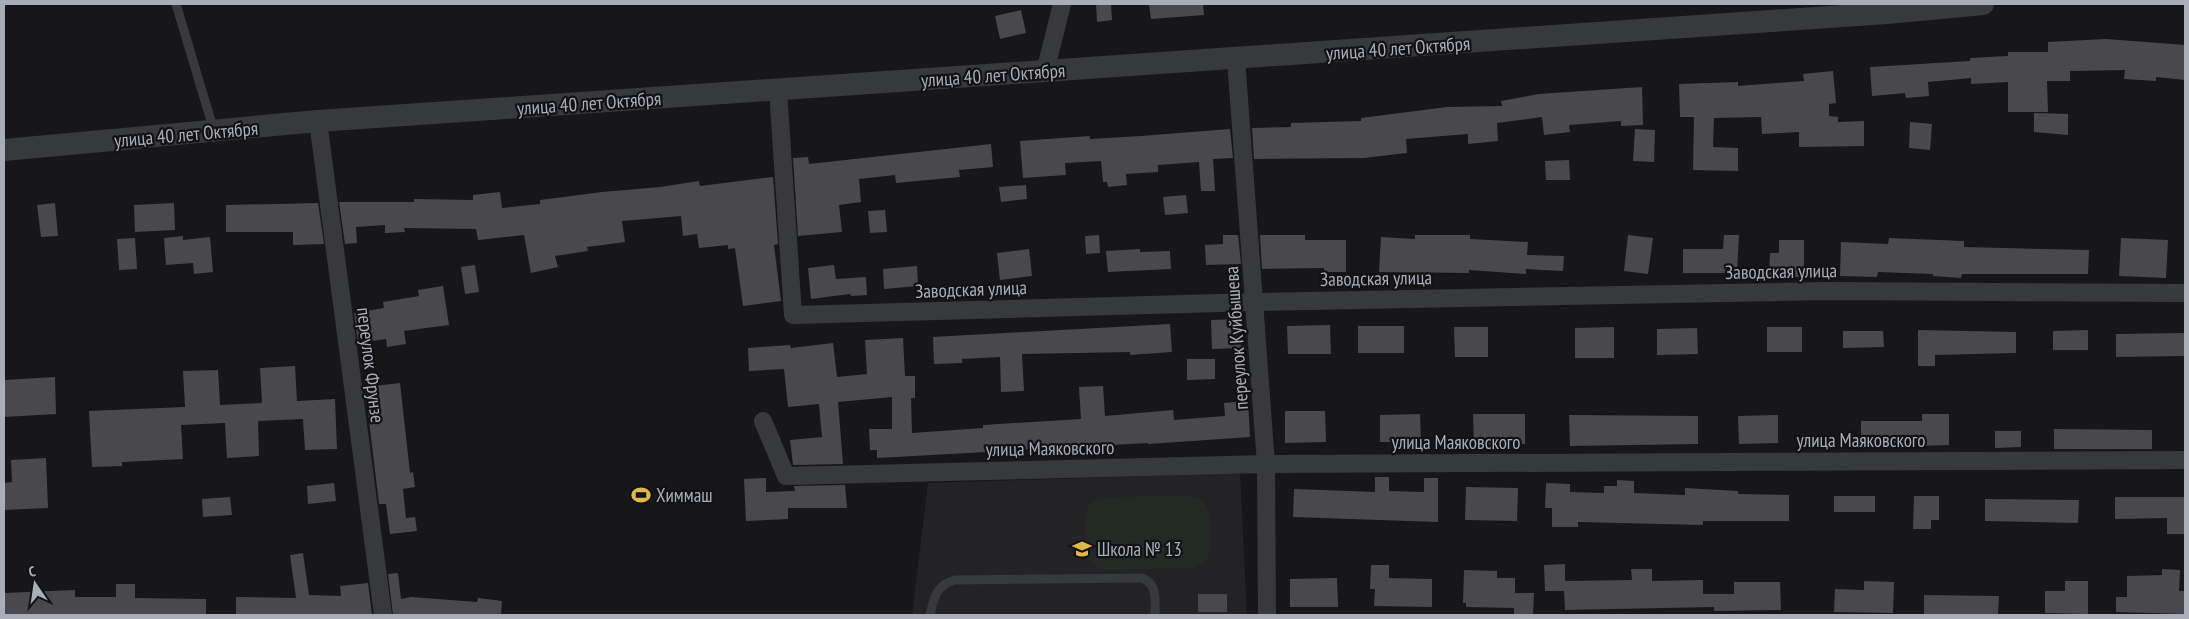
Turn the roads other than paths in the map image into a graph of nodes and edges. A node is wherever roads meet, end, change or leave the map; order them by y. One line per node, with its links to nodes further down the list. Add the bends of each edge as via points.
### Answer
1 (176, 4): 9 (lane)
2 (1062, 4): 6 (street)
3 (1984, 4): 4 (street, улица 40 лет Октября)
4 (1886, 9): 5 (street, улица 40 лет Октября)
5 (1236, 59): 6 (street, улица 40 лет Октября); 12 (street, переулок Куйбышева)
6 (1045, 72): 7 (street, улица 40 лет Октября)
7 (778, 90): 8 (street, улица 40 лет Октября); 12 (street, Заводская улица, via 793,315)
8 (318, 121): 9 (street, улица 40 лет Октября); 16 (street, переулок Фрунзе)
9 (214, 132): 10 (street, улица 40 лет Октября)
10 (4, 150)
11 (2185, 293): 12 (street, Заводская улица, via 1827,291)
12 (1255, 302): 15 (street, переулок Куйбышева)
13 (763, 420): 15 (street, улица Маяковского, via 786,476)
14 (2185, 460): 15 (street, улица Маяковского)
15 (1266, 464): 19 (street, переулок Куйбышева)
16 (383, 615)
17 (930, 615): 18 (lane, via 937,590 955,580 1142,578 1154,588)
18 (1155, 615)
19 (1267, 615)

